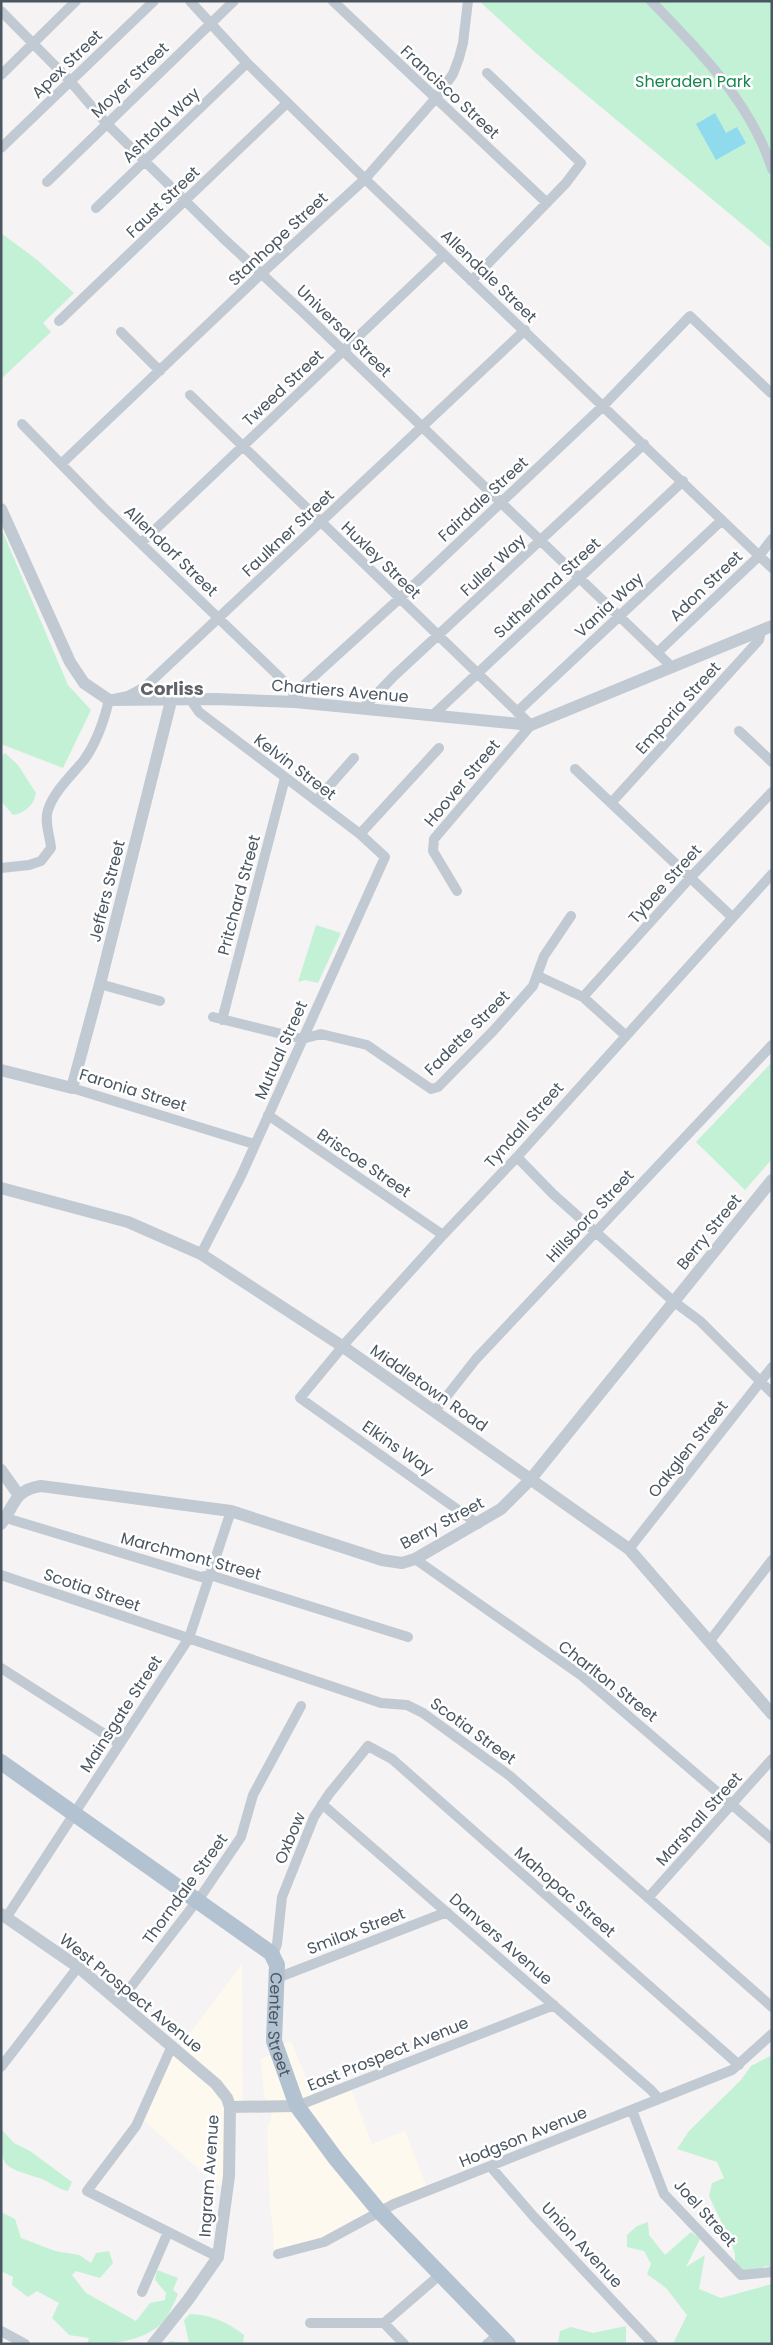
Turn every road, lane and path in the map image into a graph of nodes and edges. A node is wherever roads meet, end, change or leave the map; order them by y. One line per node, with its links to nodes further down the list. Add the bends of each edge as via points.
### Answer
1 (76, 1): 10 (street)
2 (154, 1): 14 (street, Apex Street)
3 (190, 1): 9 (street, Allendale Street)
4 (234, 1): 9 (street, Moyer Street)
5 (333, 1): 15 (street, Francisco Street)
6 (651, 1): 20 (street, via 742,106 764,145)
7 (468, 3): 15 (street, Stanhope Street, via 459,58 453,74)
8 (1, 11): 10 (street, Universal Street)
9 (211, 24): 11 (street, Allendale Street); 17 (street, Moyer Street)
10 (32, 43): 13 (street); 14 (street, Universal Street)
11 (247, 63): 16 (street, Allendale Street); 19 (street, Ashtola Way)
12 (487, 73): 24 (street, via 581,163)
13 (1, 75)
14 (70, 81): 17 (street, Universal Street); 18 (street, Apex Street)
15 (435, 100): 21 (street, Stanhope Street); 24 (street, Francisco Street)
16 (287, 103): 21 (street, Allendale Street); 23 (street, Faust Street)
17 (106, 123): 19 (street, Universal Street); 22 (street, Moyer Street)
18 (1, 148)
19 (145, 162): 23 (street, Universal Street); 25 (street, Ashtola Way)
20 (772, 169)
21 (364, 180): 26 (street, Allendale Street); 27 (street, Stanhope Street)
22 (47, 182)
23 (185, 200): 27 (street, Universal Street); 29 (street, Faust Street)
24 (547, 203): 28 (street)
25 (96, 208)
26 (444, 255): 28 (street, Allendale Street); 32 (street, Tweed Street)
27 (261, 274): 32 (street, Universal Street); 33 (street, Stanhope Street)
28 (471, 280): 30 (street, Allendale Street)
29 (59, 321)
30 (524, 330): 36 (street, Allendale Street); 38 (street, Faulkner Street)
31 (121, 332): 33 (street)
32 (342, 352): 38 (street, Universal Street); 40 (street, Tweed Street)
33 (160, 371): 41 (street, Stanhope Street)
34 (771, 393): 36 (street, Fairdale Street, via 690,316)
35 (190, 395): 40 (street, Huxley Street)
36 (603, 406): 39 (street, Allendale Street); 43 (street, Fairdale Street)
37 (22, 424): 41 (street, Allendorf Street)
38 (422, 429): 43 (street, Universal Street); 46 (street, Faulkner Street)
39 (644, 444): 42 (street, Allendale Street); 48 (street, Fuller Way)
40 (242, 446): 46 (street, Huxley Street); 49 (street, Tweed Street)
41 (61, 464): 49 (street, Allendorf Street)
42 (683, 482): 45 (street, Allendale Street); 52 (street, Sutherland Street)
43 (501, 502): 48 (street, Universal Street); 53 (street, Fairdale Street)
44 (1, 509): 62 (street, via 70,662 84,683)
45 (722, 520): 50 (street, Allendale Street); 54 (street, Vania Way)
46 (321, 522): 53 (street, Huxley Street); 55 (street, Faulkner Street)
47 (772, 539): 50 (street, Adon Street)
48 (541, 541): 52 (street, Universal Street); 57 (street, Fuller Way)
49 (141, 543): 55 (street, Allendorf Street)
50 (759, 556): 51 (street, Allendale Street); 58 (street, Adon Street)
51 (772, 568)
52 (579, 577): 54 (street, Universal Street); 60 (street, Sutherland Street)
53 (400, 598): 57 (street, Huxley Street); 64 (street, Fairdale Street, via 302,687)
54 (619, 616): 58 (street, Universal Street); 66 (street, Vania Way)
55 (219, 618): 62 (street, Faulkner Street, via 145,687 128,696); 64 (street, Allendorf Street, via 292,689)
56 (766, 628): 59 (street, Chartiers Avenue); 77 (street, Emporia Street, via 759,640)
57 (438, 636): 60 (street, Huxley Street); 65 (street, Fuller Way)
58 (658, 652): 59 (street, Universal Street)
59 (672, 667): 68 (street, Chartiers Avenue)
60 (478, 674): 66 (street, Huxley Street); 67 (street, Sutherland Street)
61 (190, 699): 63 (street, Chartiers Avenue); 64 (street, Chartiers Avenue); 74 (street, Kelvin Street, via 199,712)
62 (110, 700): 63 (street, Chartiers Avenue); 80 (street, via 102,727 85,757 55,795 47,811 51,848 41,862)
63 (171, 700): 87 (street, Jeffers Street)
64 (296, 702): 65 (street, Chartiers Avenue)
65 (362, 709): 67 (street, Chartiers Avenue)
66 (517, 712): 68 (street, Huxley Street)
67 (432, 716): 68 (street, Chartiers Avenue)
68 (531, 725): 83 (street, Hoover Street, via 434,840 433,851)
69 (740, 731): 72 (street)
70 (438, 748): 78 (street)
71 (354, 758): 76 (street)
72 (772, 762)
73 (576, 768): 77 (street)
74 (285, 778): 76 (street, Kelvin Street); 90 (street, Pritchard Street)
75 (772, 792): 82 (street, Tybee Street)
76 (316, 801): 78 (street, Kelvin Street)
77 (612, 802): 82 (street)
78 (360, 834): 79 (street, Kelvin Street)
79 (384, 857): 92 (street, Mutual Street)
80 (1, 868)
81 (772, 874): 85 (street, Tyndall Street)
82 (689, 878): 85 (street); 88 (street, Tybee Street)
83 (456, 891)
84 (572, 916): 86 (street, Fadette Street, via 544,956)
85 (732, 917): 91 (street, Tyndall Street)
86 (538, 976): 88 (street); 92 (street, Fadette Street, via 494,1030 438,1088 431,1089 367,1045 321,1034)
87 (100, 984): 89 (street); 95 (street, Jeffers Street)
88 (583, 997): 91 (street)
89 (160, 1001)
90 (217, 1018): 92 (street, Fadette Street)
91 (625, 1035): 98 (street, Tyndall Street)
92 (302, 1039): 96 (street, Mutual Street)
93 (772, 1045): 101 (street, Hillsboro Street)
94 (1, 1070): 95 (street, Faronia Street)
95 (72, 1088): 97 (street, Faronia Street)
96 (268, 1115): 97 (street, Mutual Street); 102 (street, Briscoe Street)
97 (254, 1144): 103 (street, Mutual Street)
98 (517, 1157): 101 (street); 102 (street, Tyndall Street)
99 (772, 1180): 104 (street, Berry Street)
100 (1, 1188): 103 (street, Middletown Road, via 128,1222)
101 (595, 1233): 104 (street); 110 (street, Hillsboro Street, via 476,1359)
102 (443, 1235): 105 (street, Tyndall Street)
103 (201, 1254): 105 (street, Middletown Road)
104 (673, 1301): 107 (street, via 700,1321); 112 (street, Berry Street)
105 (342, 1346): 109 (street, Tyndall Street); 110 (street, Middletown Road)
106 (772, 1367): 107 (street, Oakglen Street)
107 (760, 1382): 108 (street); 117 (street, Oakglen Street)
108 (772, 1392)
109 (300, 1398): 116 (street, Elkins Way)
110 (435, 1410): 112 (street, Middletown Road)
111 (1, 1470): 113 (street)
112 (530, 1480): 116 (street, Berry Street, via 501,1509); 117 (street, Middletown Road)
113 (18, 1494): 114 (street, Berry Street, via 41,1486); 115 (street)
114 (231, 1512): 118 (street, Berry Street, via 382,1560 402,1563); 121 (street, Mainsgate Street)
115 (3, 1521): 121 (street, Marchmont Street, via 201,1577)
116 (478, 1524): 118 (street, Berry Street)
117 (629, 1549): 124 (street, Middletown Road)
118 (415, 1560): 132 (street, Charlton Street, via 582,1676)
119 (772, 1560): 124 (street)
120 (1, 1575): 123 (street, Scotia Street)
121 (210, 1575): 122 (street, Marchmont Street); 123 (street, Mainsgate Street)
122 (408, 1637)
123 (189, 1638): 128 (street, Mainsgate Street); 136 (street, Scotia Street, via 381,1703 407,1704 423,1713 510,1776)
124 (709, 1642): 127 (street, Middletown Road)
125 (1, 1668): 128 (street)
126 (301, 1706): 137 (street, Thorndale Street, via 253,1795 241,1837)
127 (772, 1714)
128 (120, 1744): 134 (street, Mainsgate Street)
129 (368, 1746): 133 (street, Oxbow); 148 (street, Mahopac Street, via 392,1759)
130 (772, 1759): 132 (street, Marshall Street)
131 (1, 1762): 134 (main road, Center Street)
132 (732, 1803): 135 (street, Charlton Street); 136 (street, Marshall Street)
133 (322, 1804): 138 (street, Danvers Avenue); 140 (street, Oxbow, via 285,1888 277,1944)
134 (74, 1813): 137 (main road, Center Street); 139 (street, Mainsgate Street)
135 (772, 1839)
136 (648, 1898): 145 (street, Scotia Street)
137 (197, 1900): 140 (main road, Center Street); 143 (street, Thorndale Street)
138 (447, 1912): 142 (street, Smilax Street); 144 (street, Danvers Avenue)
139 (4, 1916): 141 (street, West Prospect Avenue)
140 (270, 1953): 142 (main road, Center Street, via 277,1966)
141 (78, 1967): 143 (street, West Prospect Avenue); 149 (street)
142 (277, 1978): 151 (main road, Center Street, via 274,2041)
143 (120, 2001): 147 (street, West Prospect Avenue)
144 (554, 2005): 150 (street, Danvers Avenue); 151 (street, East Prospect Avenue)
145 (772, 2008)
146 (772, 2034): 148 (street, Hodgson Avenue)
147 (171, 2048): 152 (street, West Prospect Avenue, via 216,2084); 156 (street, via 136,2126 87,2191)
148 (739, 2065): 150 (street, Hodgson Avenue)
149 (1, 2067)
150 (659, 2099): 153 (street, Hodgson Avenue)
151 (297, 2106): 152 (street, East Prospect Avenue); 155 (main road, Center Street)
152 (236, 2107): 158 (street, Ingram Avenue)
153 (632, 2110): 154 (street, Hodgson Avenue); 159 (street, Joel Street, via 664,2194 741,2275)
154 (490, 2166): 155 (street, Hodgson Avenue); 169 (street, Union Avenue)
155 (379, 2210): 157 (street, Hodgson Avenue, via 324,2242); 160 (main road, Center Street)
156 (168, 2232): 158 (street); 161 (street)
157 (278, 2254)
158 (218, 2257): 167 (street, Ingram Avenue)
159 (772, 2272)
160 (442, 2273): 162 (street); 165 (main road, Center Street)
161 (142, 2292)
162 (384, 2323): 163 (street); 168 (street)
163 (310, 2324)
164 (1, 2331): 166 (street)
165 (498, 2341)
166 (25, 2344)
167 (152, 2344)
168 (404, 2344)
169 (654, 2344)

